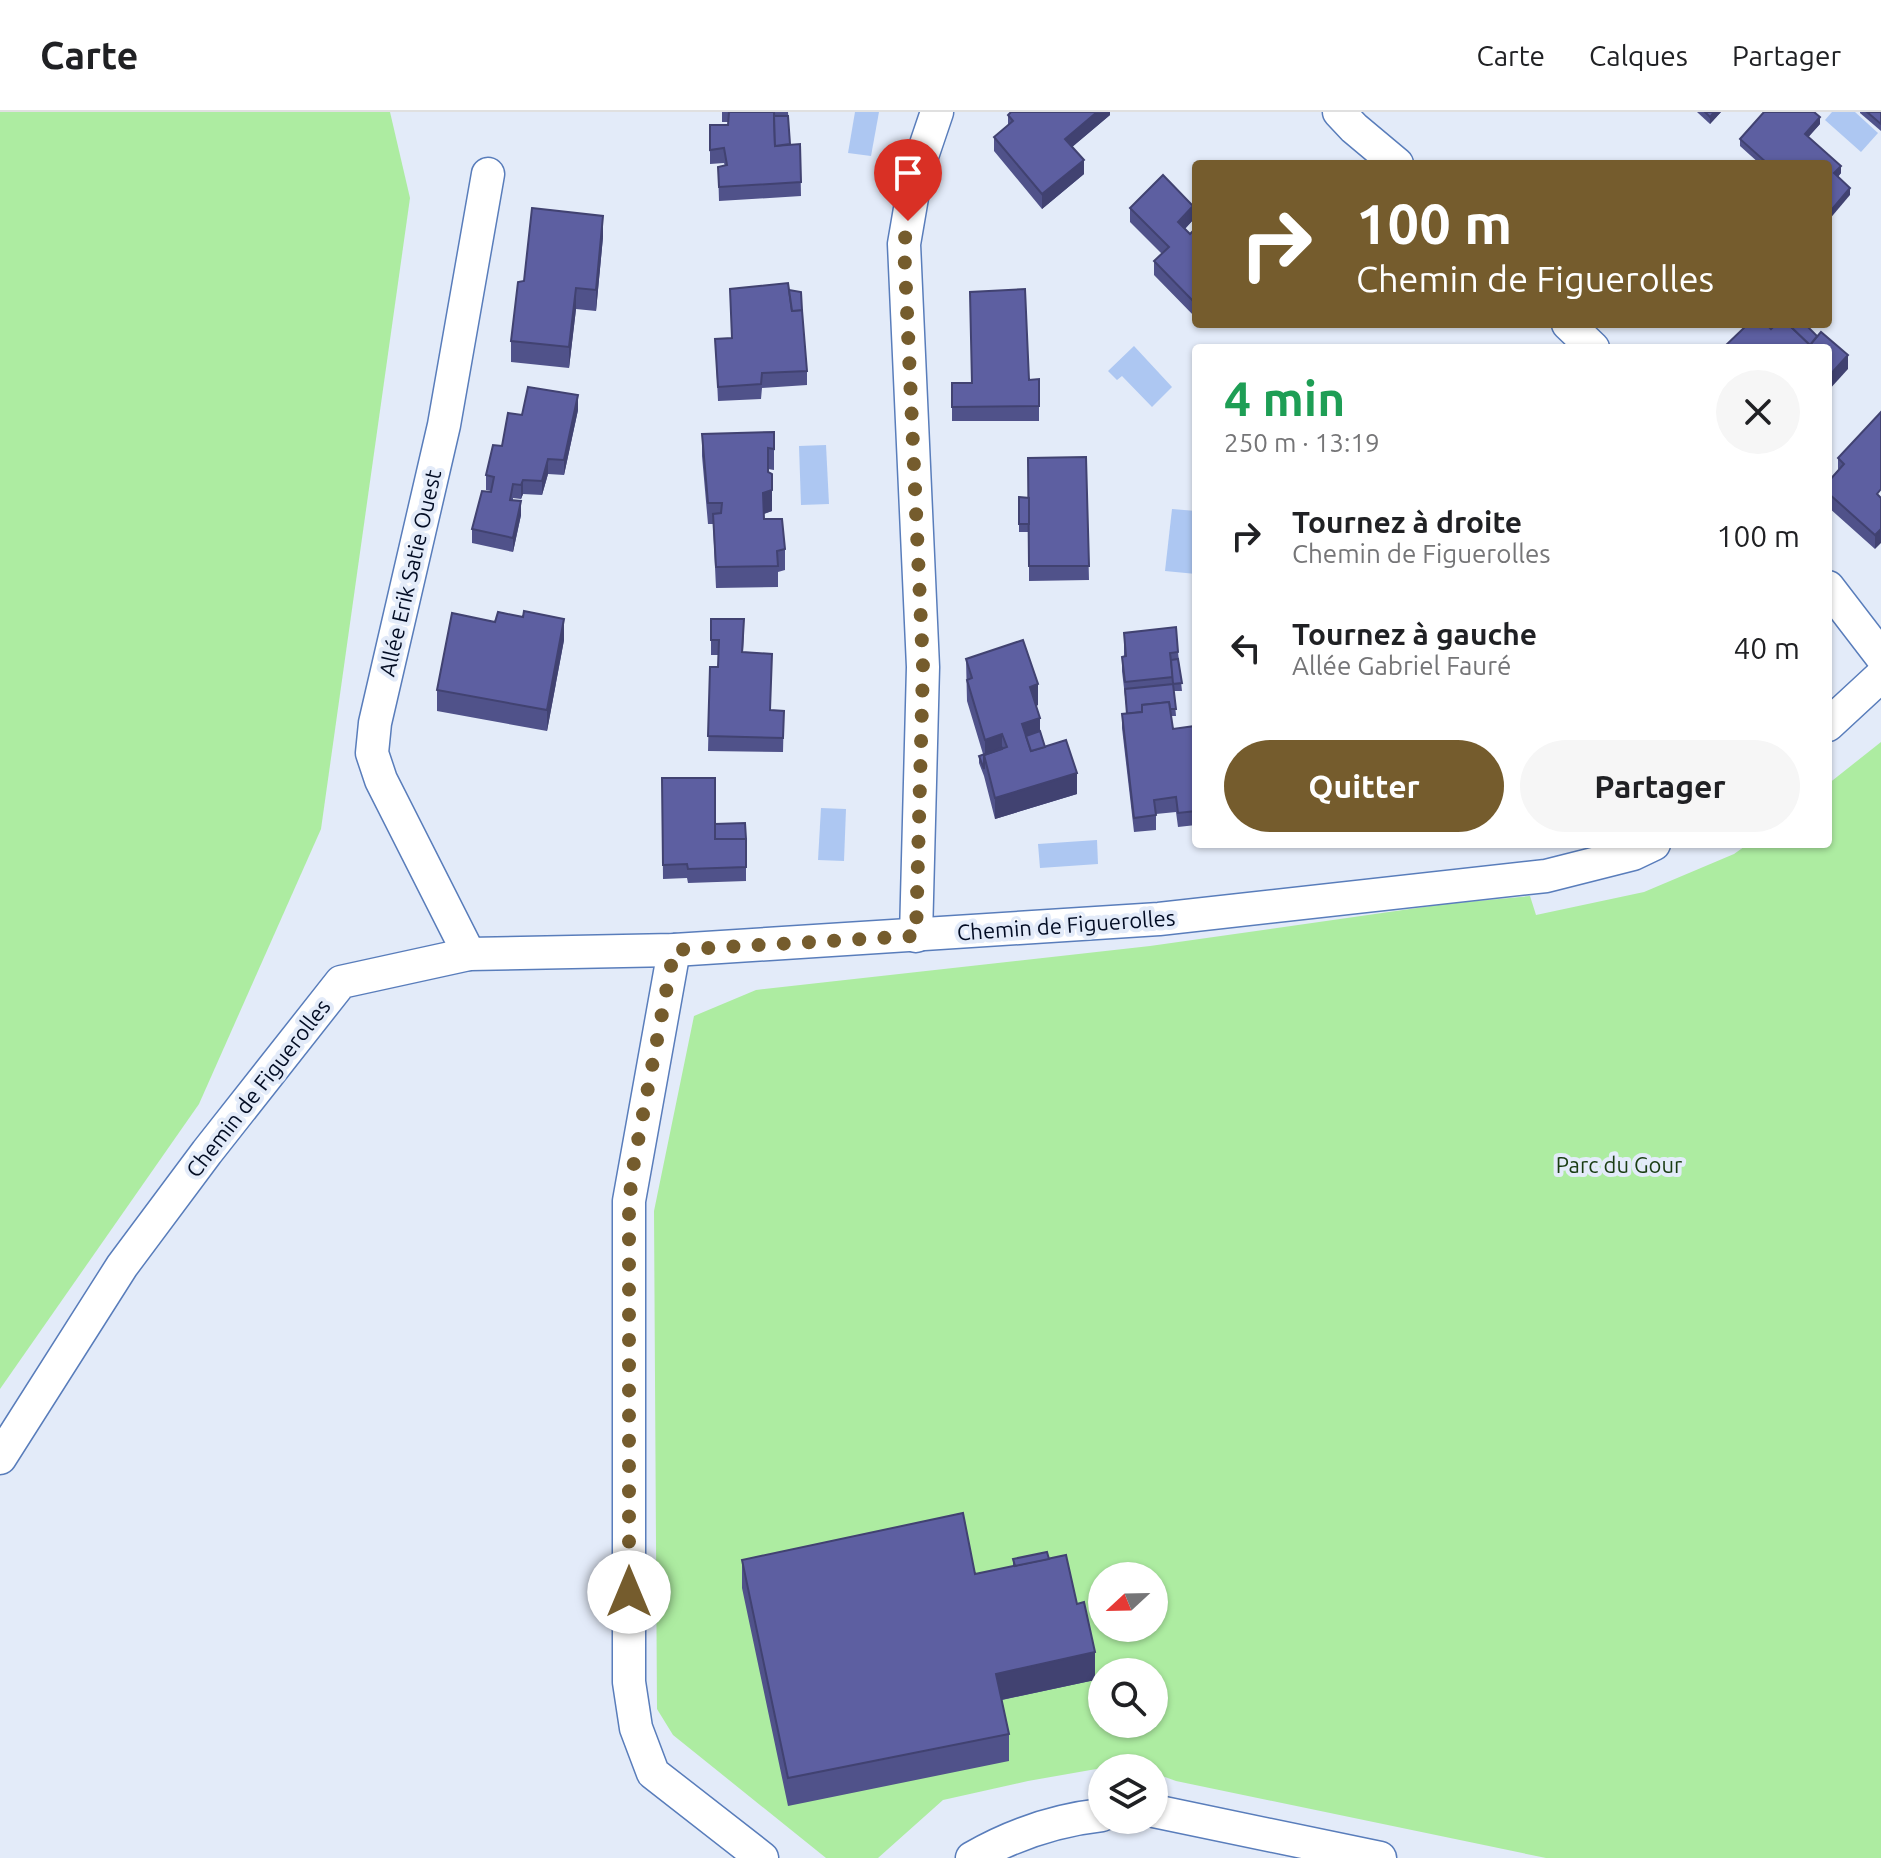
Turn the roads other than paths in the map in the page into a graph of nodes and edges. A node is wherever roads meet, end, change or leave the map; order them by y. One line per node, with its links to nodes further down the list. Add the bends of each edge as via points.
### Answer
1 (937, 112): 12 (street, via 916,174 904,244 923,667)
2 (1339, 112): 3 (street)
3 (1392, 160)
4 (488, 174): 14 (street, Allée Erik Satie Ouest, via 444,425 372,753)
5 (1572, 328): 6 (street)
6 (1589, 344)
7 (1832, 592): 8 (street)
8 (1881, 656)
9 (1881, 676): 10 (street)
10 (1832, 721)
11 (1646, 848): 12 (street, Chemin de Figuerolles, via 1546,876 1159,919)
12 (916, 936): 13 (street, Chemin de Figuerolles)
13 (674, 950): 14 (street, Chemin de Figuerolles); 18 (street, via 629,1201 629,1682 636,1728 653,1773)
14 (469, 954): 15 (street, Chemin de Figuerolles, via 341,982 122,1266)
15 (0, 1458)
16 (1168, 1814): 20 (street)
17 (1088, 1816): 19 (street, via 998,1842)
18 (762, 1858)
19 (972, 1858)
20 (1380, 1858)

